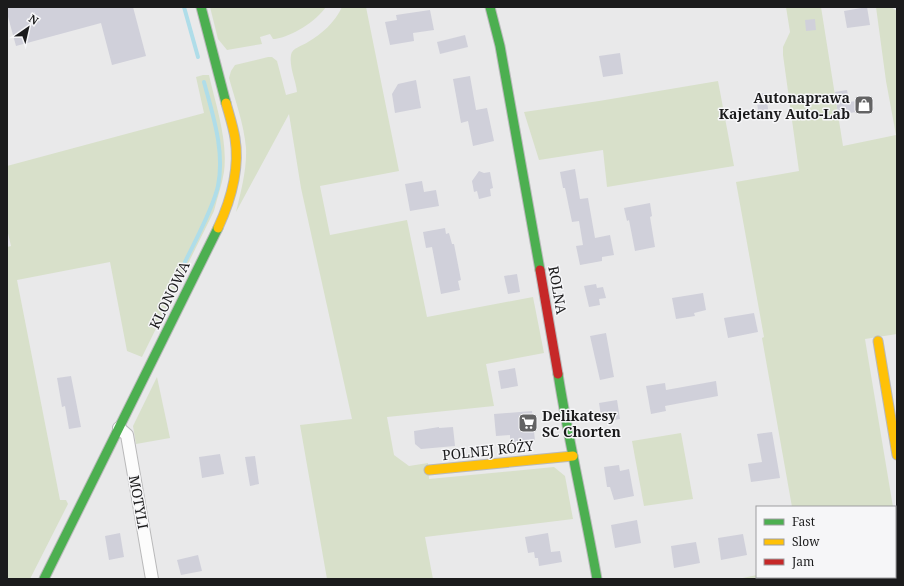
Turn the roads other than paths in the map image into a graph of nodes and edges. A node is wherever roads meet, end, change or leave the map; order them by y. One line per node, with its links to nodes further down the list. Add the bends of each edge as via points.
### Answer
1 (201, 7): 4 (street, KLONOWA, via 235,138 233,189 224,214)
2 (490, 7): 6 (street, ROLNA, via 500,46)
3 (878, 341): 5 (street)
4 (119, 428): 8 (street, KLONOWA); 9 (street, MOTYLI, via 127,435)
5 (897, 454)
6 (573, 456): 7 (street, POLNEJ RÓŻY); 10 (street, ROLNA)
7 (429, 470)
8 (44, 579)
9 (152, 579)
10 (597, 579)

